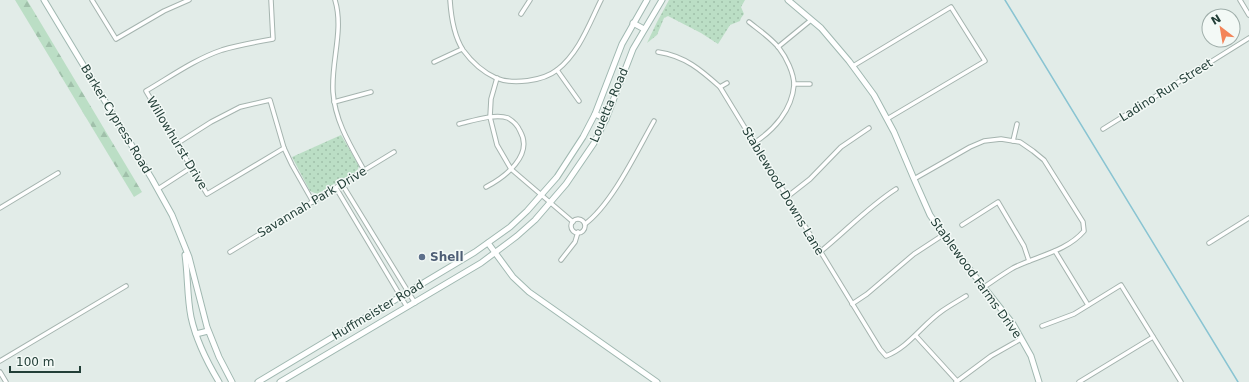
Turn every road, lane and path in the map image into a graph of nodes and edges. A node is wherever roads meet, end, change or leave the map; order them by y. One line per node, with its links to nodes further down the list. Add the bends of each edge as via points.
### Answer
1 (44, 0): 56 (street, Barker Cypress Road)
2 (92, 0): 3 (street, via 116,39 164,11)
3 (190, 0)
4 (271, 0): 44 (street, Willowhurst Drive, via 273,39 220,51 146,92)
5 (335, 0): 33 (street, via 338,26)
6 (450, 0): 21 (street, via 456,33)
7 (530, 0): 13 (street)
8 (601, 0): 25 (street, via 573,54)
9 (647, 0): 17 (street, Louetta Road)
10 (662, 0): 18 (street, Louetta Road)
11 (788, 0): 15 (street, Stablewood Farms Drive)
12 (1240, 0): 14 (street)
13 (522, 14)
14 (1249, 15)
15 (811, 20): 20 (street); 24 (street, Stablewood Farms Drive)
16 (749, 22): 20 (street)
17 (633, 23): 18 (street); 34 (street, Louetta Road, via 622,44)
18 (644, 29): 36 (street, Louetta Road, via 633,49)
19 (1249, 38): 42 (street, Ladino Run Street)
20 (778, 47): 28 (street, via 788,63)
21 (462, 49): 23 (street); 26 (street, via 473,62)
22 (658, 52): 30 (street, Stablewood Downs Lane, via 687,61)
23 (434, 62)
24 (853, 66): 37 (street, Stablewood Farms Drive, via 874,95); 37 (street, via 952,7 985,61)
25 (557, 70): 26 (street, via 538,80 515,82); 32 (street)
26 (497, 78): 35 (street, via 491,99)
27 (727, 82): 30 (street)
28 (794, 84): 29 (street); 45 (street, via 790,101 779,122)
29 (810, 84)
30 (720, 87): 45 (street, Stablewood Downs Lane)
31 (371, 92): 33 (street)
32 (579, 100)
33 (334, 102): 50 (street, via 342,130)
34 (595, 114): 36 (street); 58 (street, Louetta Road, via 570,158)
35 (490, 117): 39 (street); 49 (street, via 497,145); 49 (street, via 507,118 517,125 523,136 524,149 518,162)
36 (606, 119): 61 (street, Louetta Road, via 580,165)
37 (887, 119): 52 (street, Stablewood Farms Drive)
38 (654, 121): 65 (street, via 614,189 594,217)
39 (459, 124)
40 (1017, 124): 43 (street)
41 (869, 128): 59 (street, via 841,147 810,179)
42 (1103, 129)
43 (1013, 141): 52 (street, via 984,141); 74 (street, via 1020,142 1044,160 1083,222 1084,231 1076,240)
44 (178, 142): 46 (street, via 240,107 270,100); 48 (street, Willowhurst Drive)
45 (754, 143): 59 (street, Stablewood Downs Lane)
46 (284, 148): 48 (street, Willowhurst Drive, via 207,194); 60 (street)
47 (394, 152): 50 (street, Savannah Park Drive)
48 (192, 167): 56 (street)
49 (511, 169): 54 (street, via 501,179); 58 (street)
50 (364, 170): 53 (street, Savannah Park Drive)
51 (58, 173): 62 (street)
52 (914, 179): 68 (street, Stablewood Farms Drive, via 930,215)
53 (342, 184): 55 (street, Savannah Park Drive); 70 (street)
54 (486, 187)
55 (336, 188): 60 (street, Savannah Park Drive); 73 (street)
56 (158, 189): 69 (street, Barker Cypress Road)
57 (896, 189): 76 (street, via 879,200)
58 (542, 195): 61 (street); 72 (street, Louetta Road, via 510,227)
59 (787, 197): 76 (street, Stablewood Downs Lane)
60 (313, 202): 75 (street, Savannah Park Drive)
61 (550, 203): 64 (street); 77 (street, Louetta Road, via 517,236)
62 (0, 208)
63 (1249, 218): 71 (street)
64 (573, 222): 65 (street, via 580,220); 67 (street, via 573,229)
65 (585, 224): 67 (street, via 584,230)
66 (962, 225): 79 (street, via 998,202)
67 (578, 232): 78 (street, via 575,242)
68 (943, 235): 81 (street, Stablewood Farms Drive); 86 (street, via 914,254)
69 (183, 240): 90 (street, Barker Cypress Road); 91 (street, Barker Cypress Road, via 190,306)
70 (376, 240): 73 (street); 82 (street)
71 (1209, 242)
72 (488, 243): 77 (street); 82 (street, Huffmeister Road)
73 (369, 244): 84 (street)
74 (1055, 251): 79 (street); 87 (street)
75 (230, 252)
76 (820, 252): 86 (street, Stablewood Downs Lane)
77 (495, 253): 85 (street, Huffmeister Road); 98 (street, via 513,277 529,292)
78 (561, 260)
79 (1030, 261): 81 (street, via 1013,268)
80 (126, 286): 95 (street)
81 (984, 287): 94 (street, Stablewood Farms Drive, via 1013,324)
82 (408, 293): 84 (street, Huffmeister Road); 85 (street)
83 (966, 296): 92 (street, via 941,312)
84 (401, 297): 88 (street); 102 (street, Huffmeister Road)
85 (415, 303): 88 (street, Huffmeister Road)
86 (852, 304): 92 (street, Stablewood Downs Lane, via 886,356)
87 (1088, 305): 89 (street, via 1074,314); 93 (street, via 1121,285)
88 (407, 308): 97 (street, Huffmeister Road)
89 (1042, 326)
90 (208, 331): 91 (street); 101 (street, Barker Cypress Road)
91 (196, 334): 100 (street, Barker Cypress Road)
92 (916, 336): 105 (street)
93 (1153, 336): 107 (street); 108 (street)
94 (1021, 339): 105 (street, via 991,356); 106 (street, Stablewood Farms Drive, via 1031,356)
95 (0, 361)
96 (0, 372): 99 (street)
97 (288, 380): 103 (street, Huffmeister Road)
98 (650, 380): 104 (street)
99 (6, 382)
100 (219, 382)
101 (232, 382)
102 (258, 382)
103 (280, 382)
104 (657, 382)
105 (957, 382)
106 (1039, 382)
107 (1079, 382)
108 (1181, 382)

